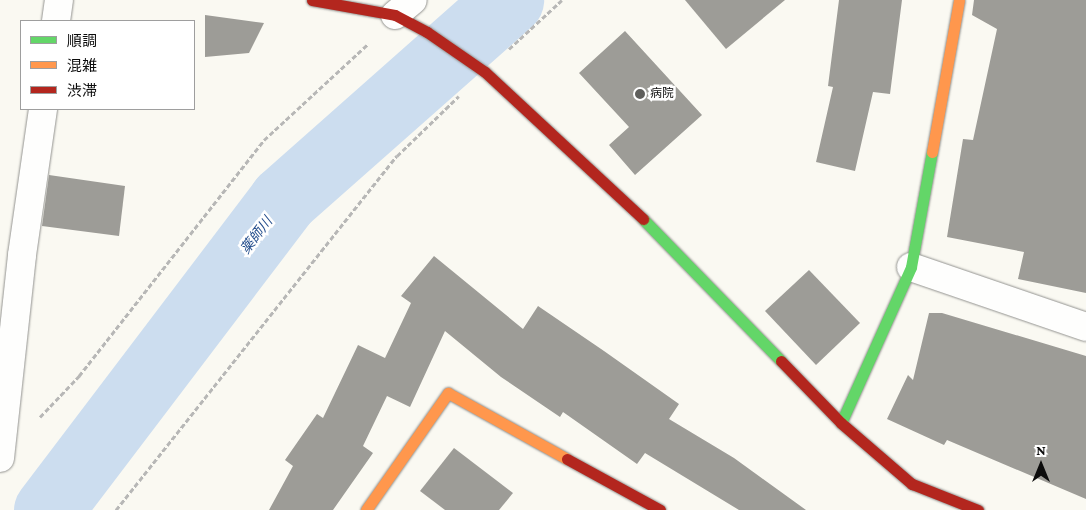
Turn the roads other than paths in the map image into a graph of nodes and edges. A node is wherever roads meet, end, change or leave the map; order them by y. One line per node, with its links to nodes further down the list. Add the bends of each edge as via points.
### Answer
1 (59, 0): 5 (street)
2 (312, 0): 4 (street)
3 (959, 0): 8 (street)
4 (404, 7): 10 (street, via 427,32 485,72 659,234)
5 (56, 20)
6 (43, 110): 7 (street)
7 (11, 254): 11 (street)
8 (911, 267): 9 (street); 10 (street)
9 (1086, 326)
10 (841, 422): 14 (street, via 912,484)
11 (0, 457)
12 (366, 510): 13 (street, via 448,393)
13 (660, 510)
14 (978, 510)

